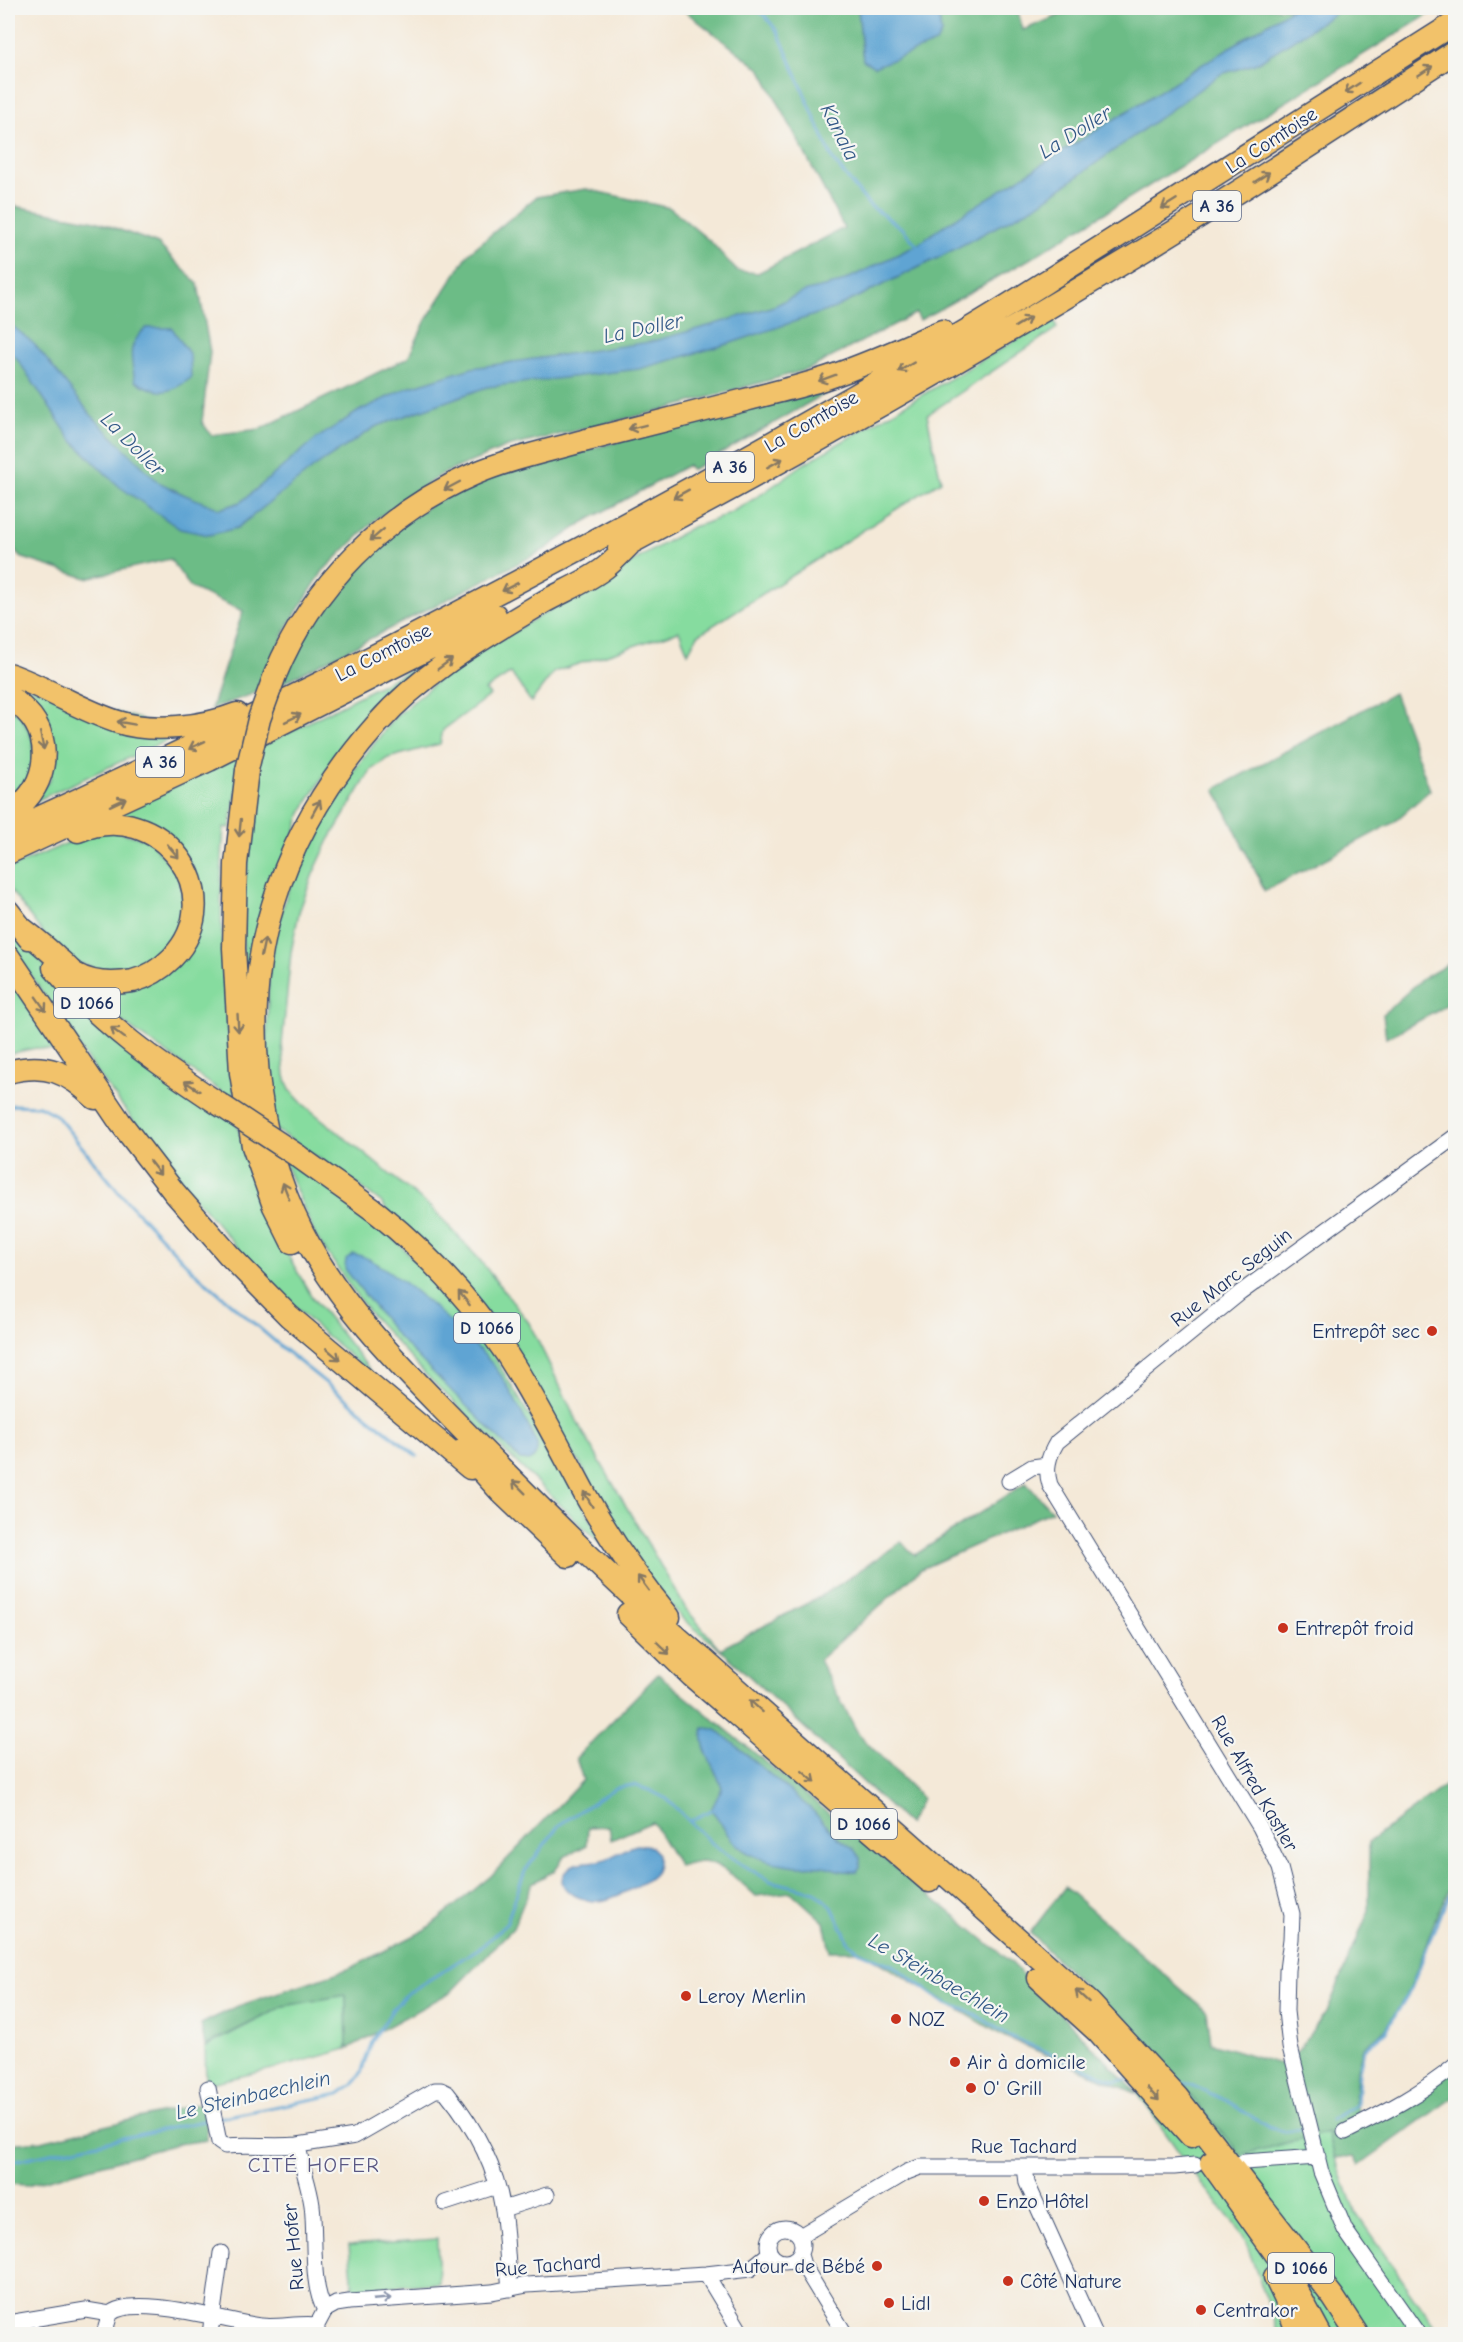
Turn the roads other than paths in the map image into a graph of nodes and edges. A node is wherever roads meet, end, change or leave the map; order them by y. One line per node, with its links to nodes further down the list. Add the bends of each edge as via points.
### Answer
1 (1455, 22): 3 (highway, La Comtoise / A 36, one-way to 3)
2 (1455, 51): 4 (highway, La Comtoise / A 36, one-way to 2, via 963,358 1113,269)
3 (1028, 293): 7 (highway, La Comtoise / A 36, one-way to 7, via 790,434 591,544); 19 (highway, one-way to 19, bridge, via 1002,297 948,328 820,380 528,456 475,474 424,500 357,552 304,619 286,651 259,719 247,770 236,864 234,948 241,1072 253,1146 274,1206 321,1291 359,1342)
4 (632, 542): 10 (highway, La Comtoise / A 36, one-way to 4, via 431,649); 20 (highway, one-way to 4, via 646,1611 486,1453 369,1333 333,1286 302,1231 278,1170 263,1118 257,1061 261,959 272,907 289,860 346,762 380,720 413,689 495,631 605,568)
5 (8, 674): 7 (highway, one-way to 5, via 184,727 156,727 120,723)
6 (8, 697): 8 (highway, one-way to 8, via 30,715 41,732 45,755 30,795)
7 (287, 701): 9 (highway, La Comtoise / A 36, one-way to 9)
8 (8, 813)
9 (8, 832)
10 (46, 836): 11 (highway, La Comtoise / A 36); 12 (highway, one-way to 12, via 63,837 86,828 114,824 156,835 177,855 191,883 189,930 175,955 154,973 110,983 75,974)
11 (8, 853)
12 (14, 919): 20 (highway, D 1066, one-way to 12, bridge, via 618,1549 505,1352 461,1294 380,1215 107,1024)
13 (8, 956): 15 (highway, D 1066, one-way to 15)
14 (8, 1072): 15 (highway, via 51,1069 76,1081)
15 (120, 1122): 19 (highway, D 1066, one-way to 19, via 205,1228 289,1316)
16 (1455, 1136): 17 (street, Rue Marc Seguin, via 1240,1293 1057,1442)
17 (1047, 1465): 18 (street, via 1032,1467); 25 (street, Rue Alfred Kastler, via 1050,1485 1260,1827 1280,1868 1292,1914 1286,2012 1290,2047)
18 (1009, 1481)
19 (500, 1491): 33 (highway, D 1066, one-way to 33, via 692,1676 988,1931 1097,2031)
20 (706, 1662): 33 (highway, D 1066, one-way to 20, via 1177,2097 1090,2003)
21 (1455, 2065): 23 (street, via 1429,2087)
22 (208, 2088): 24 (street, via 219,2142 225,2146)
23 (1345, 2132)
24 (298, 2145): 29 (street, via 355,2136 441,2090 454,2102 477,2138); 40 (street, Rue Hofer, via 312,2204 316,2291)
25 (1318, 2157): 26 (street); 55 (street, Rue Alfred Kastler, via 1345,2230)
26 (1244, 2162)
27 (1195, 2165): 28 (street, Rue Tachard)
28 (1025, 2167): 34 (street, Rue Tachard, via 920,2167); 50 (street, via 1027,2183)
29 (497, 2186): 31 (street); 32 (street)
30 (547, 2196): 32 (street)
31 (444, 2203)
32 (503, 2209): 39 (street)
33 (1258, 2212): 51 (highway, via 1257,2241 1286,2298); 52 (highway, D 1066); 53 (highway, D 1066); 54 (highway, via 1333,2297)
34 (800, 2236): 36 (street, via 791,2229 777,2230 768,2243); 37 (street, via 802,2245)
35 (221, 2253): 42 (street)
36 (770, 2253): 37 (street, via 778,2260); 38 (street, Rue Tachard, via 750,2269)
37 (794, 2258): 48 (street, via 796,2270); 49 (street, via 803,2265)
38 (706, 2274): 39 (street, Rue Tachard); 47 (street)
39 (510, 2289): 40 (street, Rue Tachard, one-way to 39, via 349,2302)
40 (325, 2310): 44 (street, Rue Hofer)
41 (110, 2314): 42 (street, via 118,2308 163,2307); 43 (street, via 86,2310); 45 (street)
42 (214, 2318): 44 (street, via 263,2326 304,2323); 46 (street)
43 (8, 2323)
44 (317, 2330)
45 (104, 2334)
46 (210, 2334)
47 (742, 2334)
48 (834, 2334)
49 (845, 2334)
50 (1095, 2334)
51 (1298, 2334)
52 (1320, 2334)
53 (1339, 2334)
54 (1357, 2334)
55 (1418, 2334)

